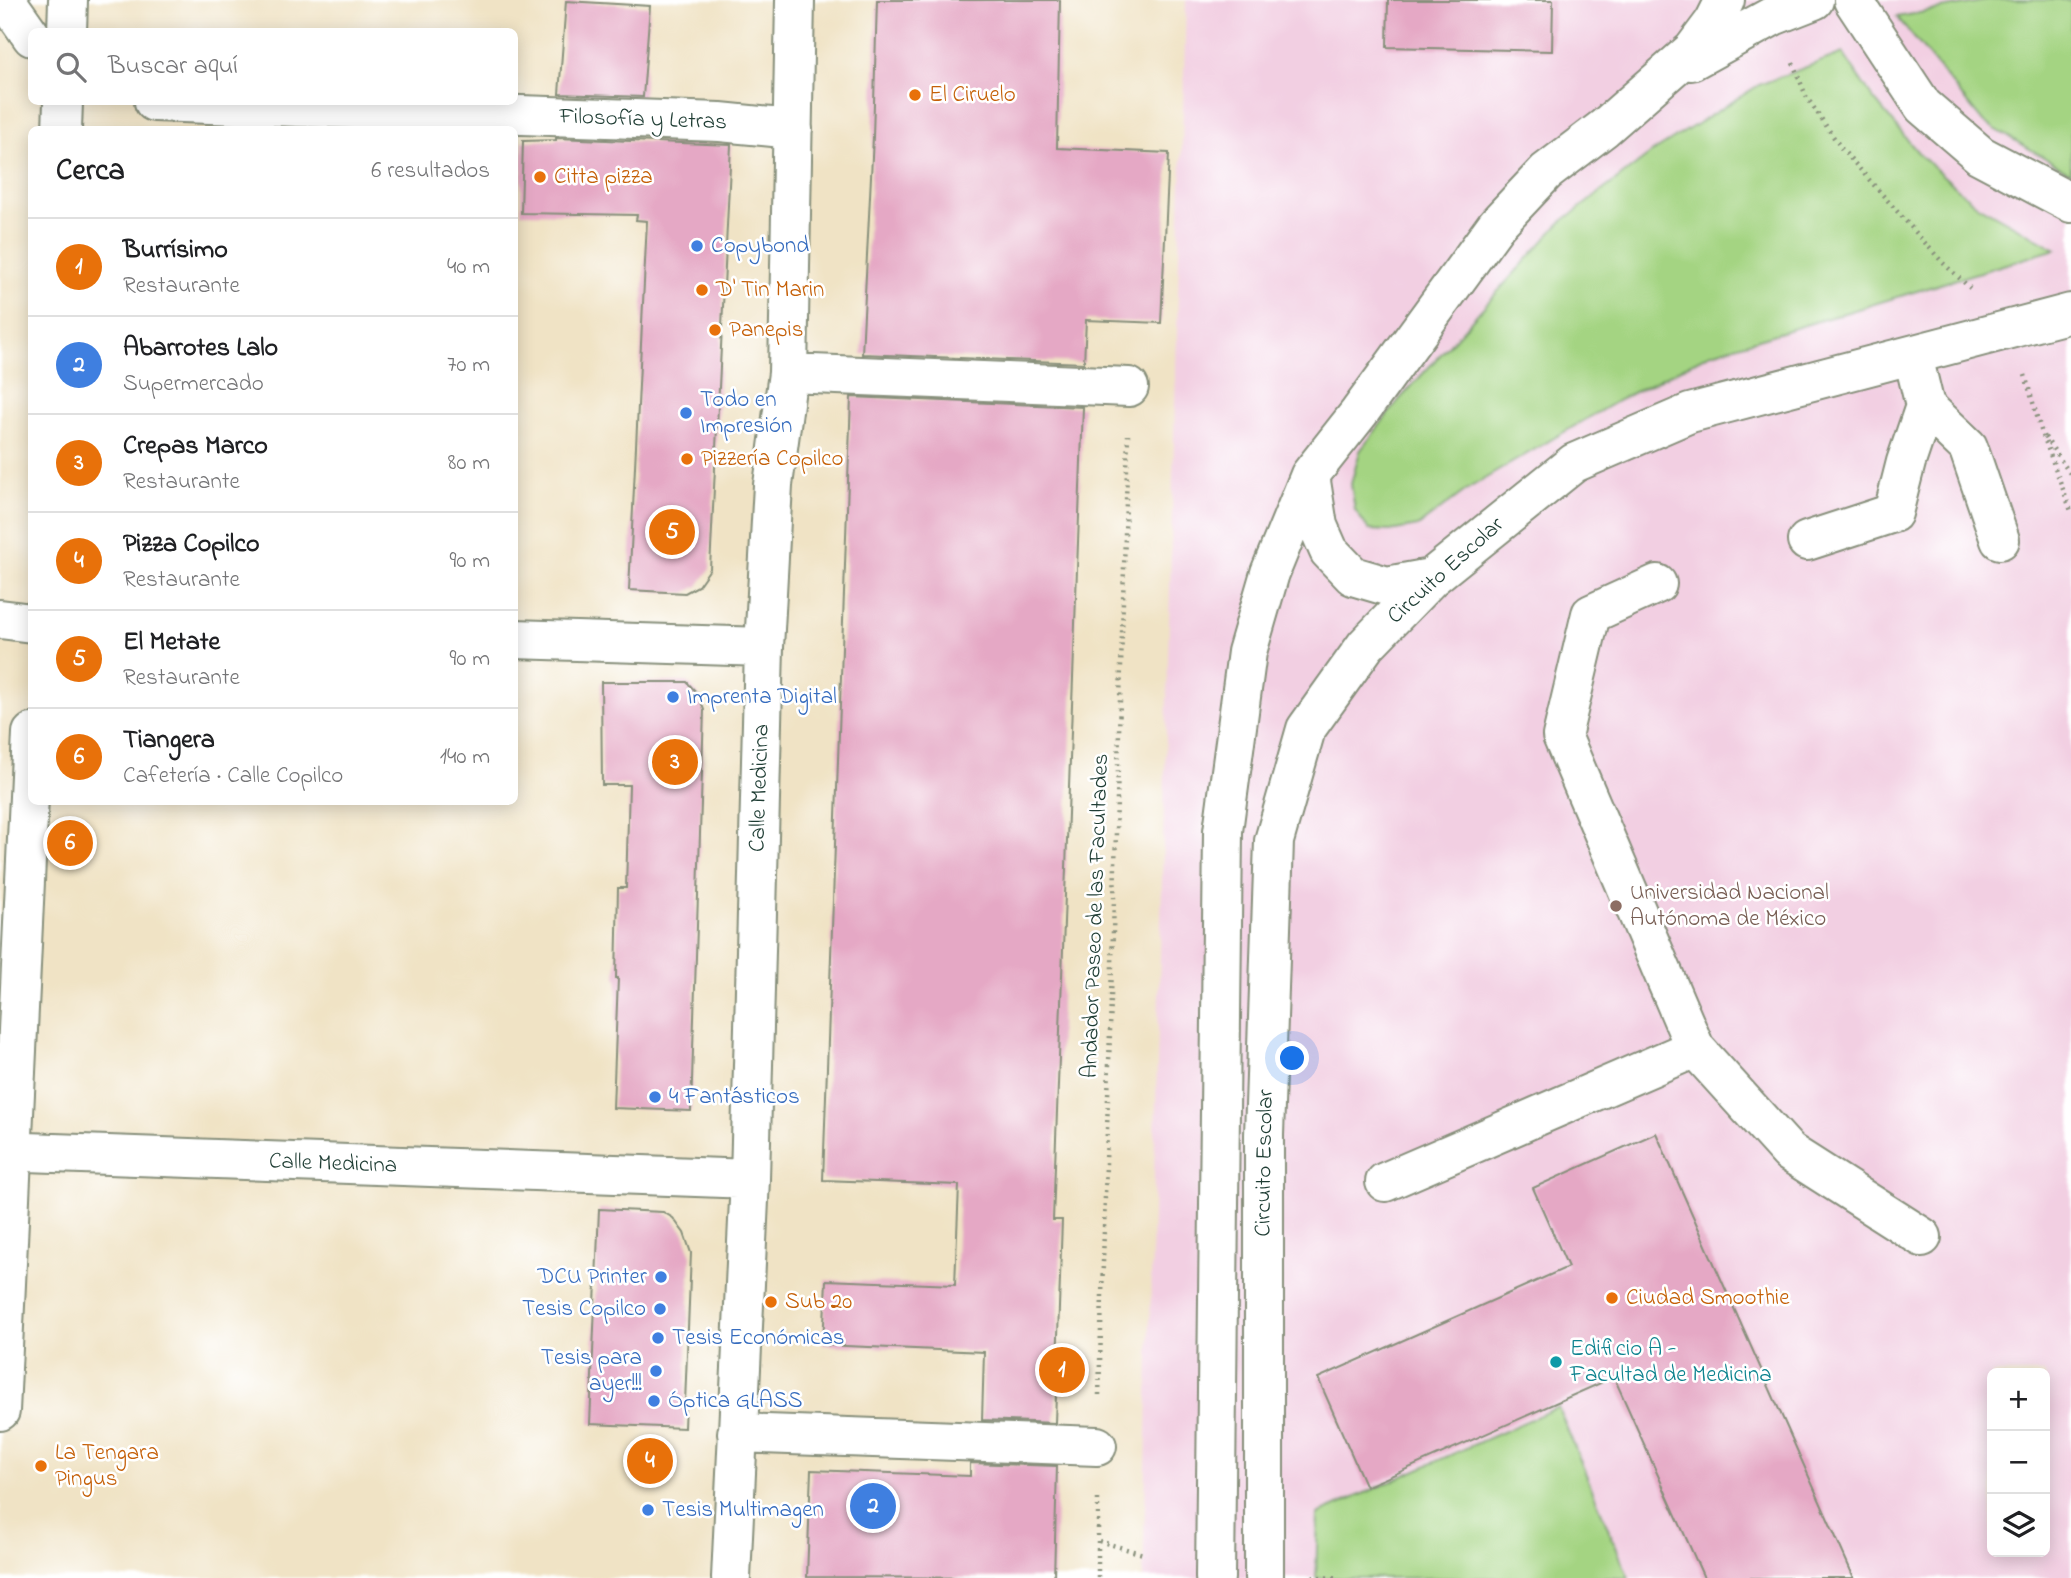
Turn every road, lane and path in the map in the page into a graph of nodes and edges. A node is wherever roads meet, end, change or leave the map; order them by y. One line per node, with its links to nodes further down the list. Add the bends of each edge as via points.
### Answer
1 (6, 0): 9 (street)
2 (68, 0): 8 (street)
3 (795, 0): 14 (street)
4 (1725, 0): 10 (street, via 1693,50)
5 (1814, 0): 7 (street)
6 (1853, 0): 15 (street, via 1923,106 1980,155)
7 (1773, 16): 10 (street); 17 (path, via 1806,96 1841,148 1943,263)
8 (67, 28)
9 (28, 31)
10 (1668, 74): 23 (street, Circuito Escolar, via 1546,172 1497,224)
11 (63, 105): 13 (street)
12 (239, 105): 14 (street, Filosofía y Letras, via 720,122)
13 (62, 126)
14 (793, 129): 19 (street, Calle Medicina)
15 (2071, 202)
16 (2071, 313): 17 (street, Circuito Escolar)
17 (2013, 330): 18 (street, Circuito Escolar); 22 (path)
18 (1913, 356): 21 (street); 28 (street, Circuito Escolar, via 1690,413 1574,463)
19 (788, 373): 20 (street); 33 (street, Calle Medicina, via 773,485)
20 (1129, 387): 42 (path, Andador Paseo de las Facultades)
21 (1925, 406): 26 (street, via 1968,447); 27 (street, via 1893,513)
22 (2041, 430): 24 (path); 25 (path)
23 (1310, 475): 28 (street, via 1318,526 1329,551 1353,576 1387,586); 47 (street, Circuito Escolar, via 1270,573 1247,652 1223,831)
24 (2071, 475)
25 (2071, 511)
26 (2000, 540)
27 (1807, 541)
28 (1431, 578): 44 (street, Circuito Escolar, via 1366,645 1306,729 1274,841 1264,1135)
29 (1657, 584): 35 (street, via 1591,614 1562,736)
30 (0, 619): 31 (street)
31 (28, 622)
32 (518, 639): 33 (street)
33 (764, 647): 37 (street, Calle Medicina)
34 (28, 797): 36 (street)
35 (1695, 1048): 38 (street); 39 (street, via 1789,1152)
36 (6, 1152): 37 (street, Calle Medicina); 40 (street)
37 (750, 1179): 41 (street, Calle Medicina)
38 (1385, 1182)
39 (1922, 1237)
40 (0, 1411)
41 (737, 1433): 42 (street); 45 (street, Calle Medicina)
42 (1097, 1446)
43 (1143, 1554): 46 (path, via 1099,1541)
44 (1282, 1577): 48 (path)
45 (732, 1578)
46 (1098, 1578)
47 (1215, 1578)
48 (1339, 1578)

